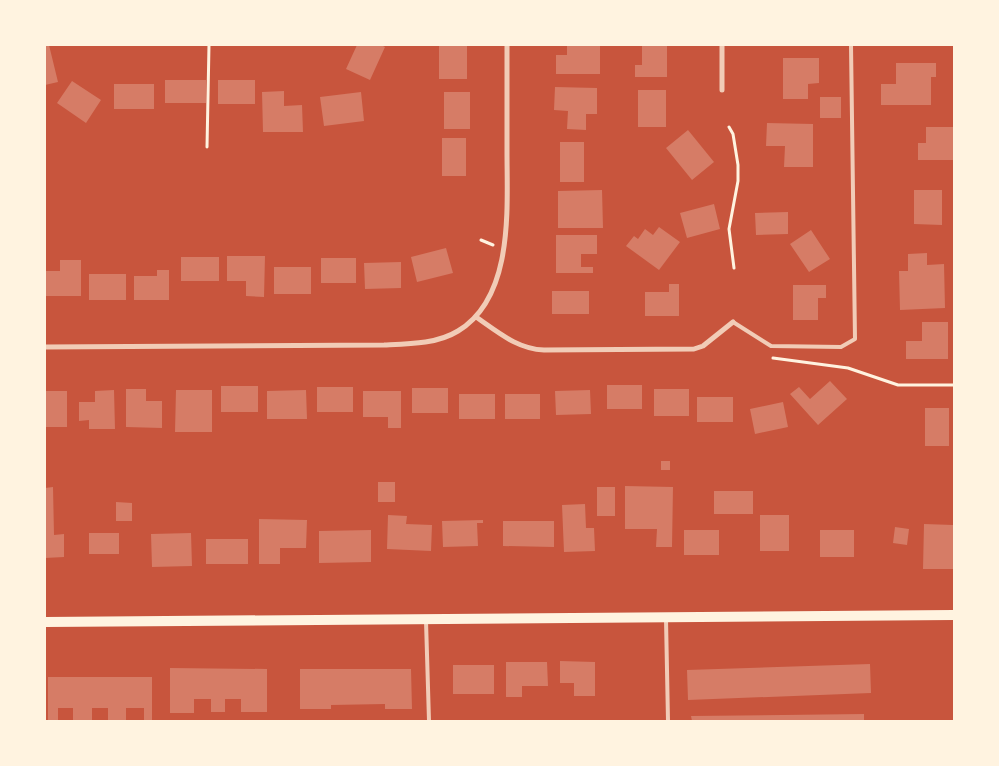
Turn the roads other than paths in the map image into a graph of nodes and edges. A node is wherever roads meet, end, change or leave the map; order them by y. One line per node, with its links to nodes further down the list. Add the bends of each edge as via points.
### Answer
1 (507, 45): 5 (street, via 505,243 497,278)
2 (722, 45): 4 (street)
3 (851, 45): 6 (lane, via 855,339 841,347 771,346)
4 (722, 90)
5 (476, 317): 6 (street, via 509,340 526,348 544,350 694,349 703,346); 7 (street, via 450,335 411,344)
6 (733, 322)
7 (45, 347)
8 (954, 615): 9 (main road)
9 (666, 617): 10 (main road); 13 (lane)
10 (426, 619): 11 (main road); 12 (lane)
11 (45, 622)
12 (427, 721)
13 (668, 721)

